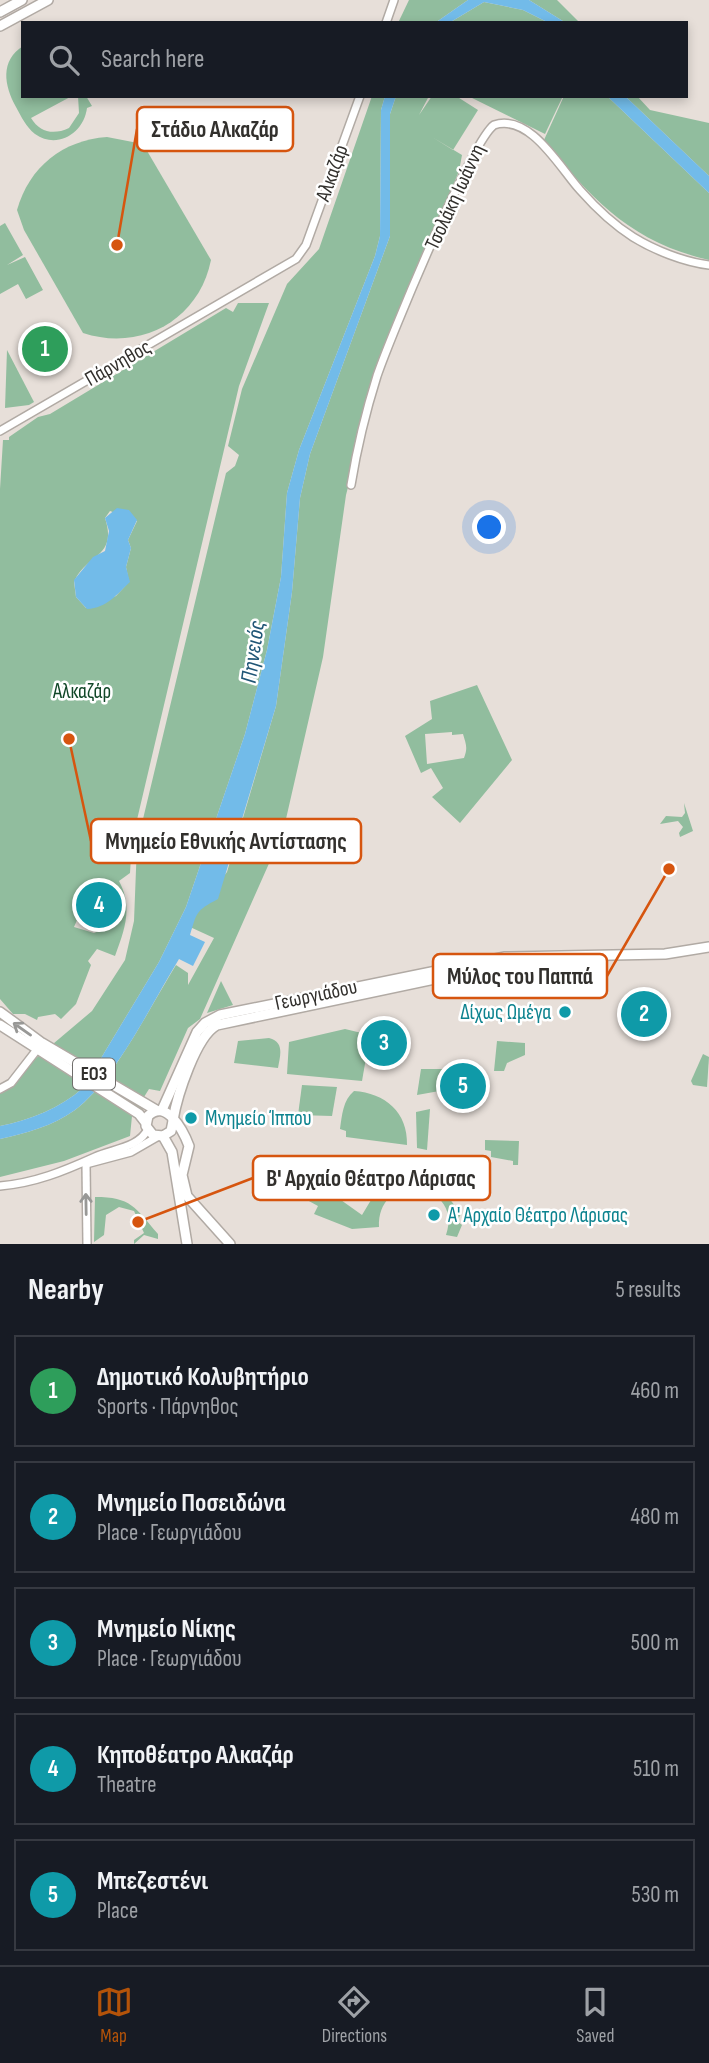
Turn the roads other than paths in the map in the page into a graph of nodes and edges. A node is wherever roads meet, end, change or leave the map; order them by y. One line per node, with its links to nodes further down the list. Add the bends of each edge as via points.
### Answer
1 (22, 0): 5 (main road)
2 (48, 0): 8 (main road)
3 (394, 0): 6 (street)
4 (400, 0): 6 (street)
5 (0, 12)
6 (390, 12): 7 (street)
7 (387, 21)
8 (0, 26)
9 (359, 98): 11 (street, Αλκαζάρ, via 303,250 284,268)
10 (709, 265): 13 (street, Τσολάκη Ιωάννη, via 632,237 583,194 537,138 513,126 494,125 471,158 378,374)
11 (233, 296): 12 (street, Πάρνηθος)
12 (1, 430)
13 (351, 485)
14 (709, 947): 17 (main road, Γεωργιάδου, via 665,954 505,957 224,1014)
15 (0, 1012): 18 (main road, ΕΟ3, one-way to 15)
16 (0, 1026): 18 (main road, ΕΟ3)
17 (205, 1028): 21 (main road); 22 (main road)
18 (41, 1048): 19 (street, via 11,1083); 20 (main road, ΕΟ3)
19 (0, 1089)
20 (139, 1107): 21 (main road, ΕΟ3); 23 (main road, ΕΟ3)
21 (159, 1110): 22 (main road, ΕΟ3); 23 (main road, via 148,1116)
22 (173, 1120): 24 (main road, via 171,1130); 29 (main road, ΕΟ3, via 189,1146 182,1175 187,1196)
23 (147, 1126): 24 (main road, ΕΟ3); 25 (street, via 135,1143)
24 (160, 1136): 25 (street, via 131,1152); 28 (main road, via 172,1152)
25 (86, 1164): 26 (street, via 32,1182); 27 (street, one-way to 25)
26 (0, 1186)
27 (87, 1244)
28 (187, 1244)
29 (230, 1244)

